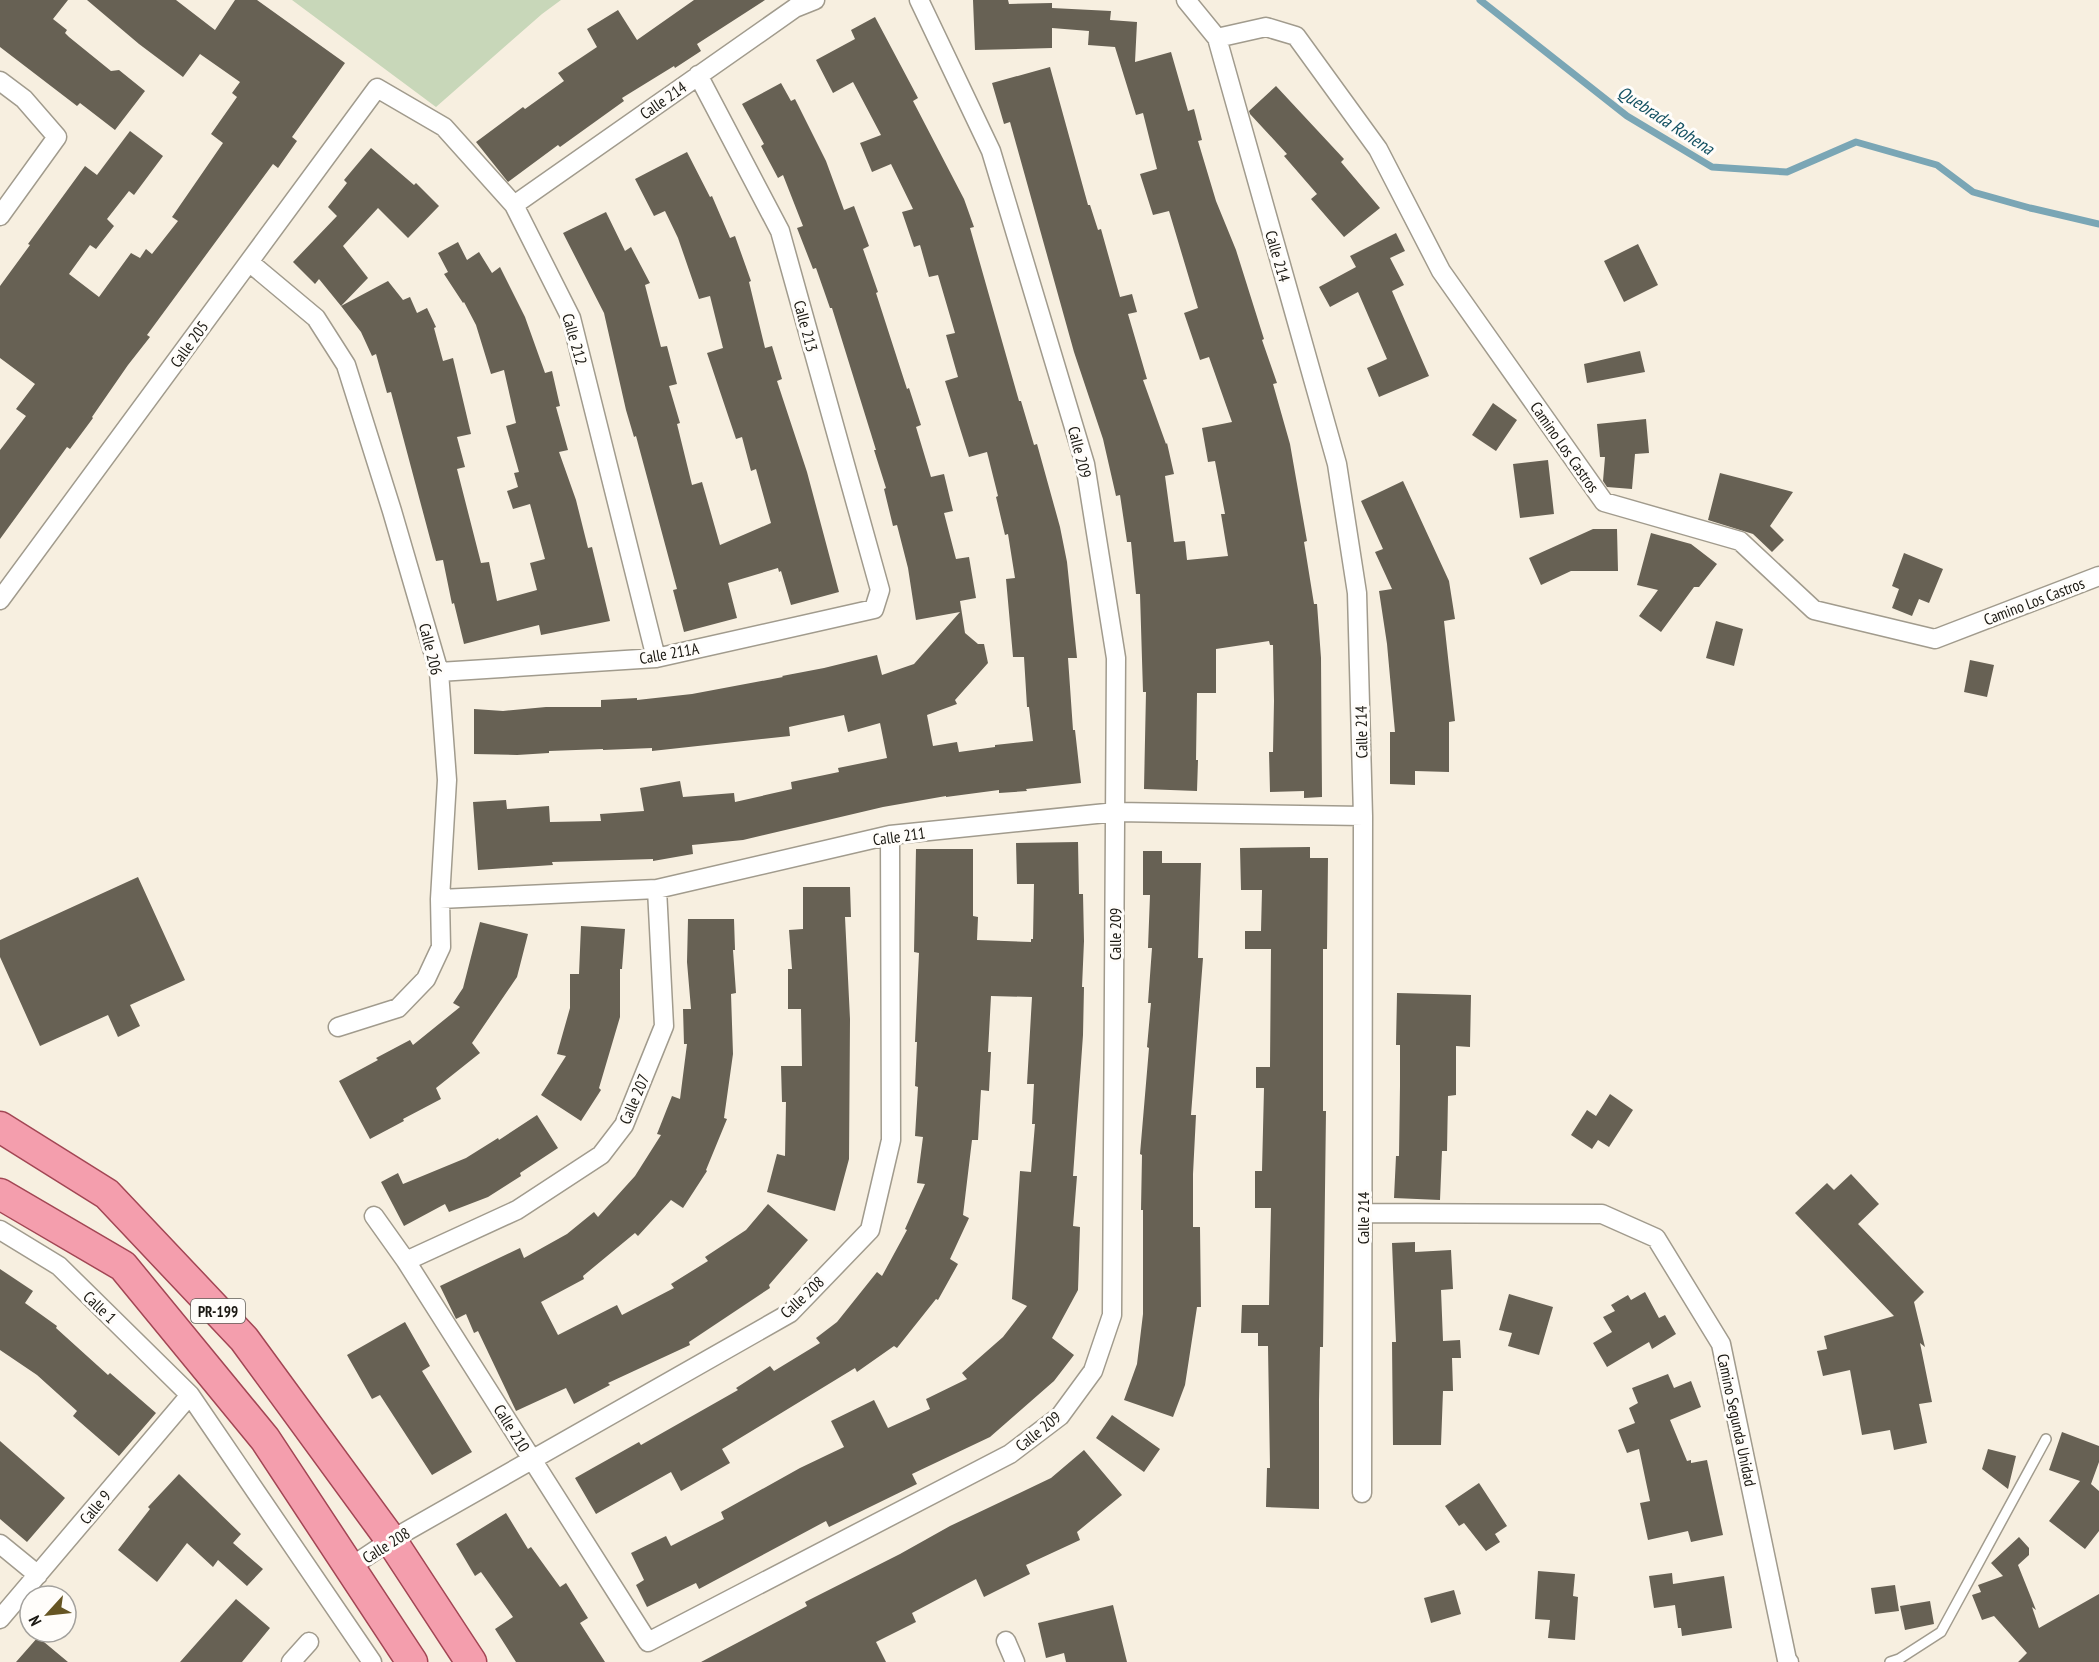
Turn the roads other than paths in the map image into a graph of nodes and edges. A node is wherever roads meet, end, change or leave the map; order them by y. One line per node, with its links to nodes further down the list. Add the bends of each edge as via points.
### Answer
1 (815, 0): 5 (street, Calle 214, via 795,8)
2 (920, 0): 16 (street, Calle 209, via 991,151 1085,464 1116,658)
3 (1186, 0): 4 (street, Calle 214)
4 (1217, 39): 11 (street, Camino Los Castros, via 1266,27 1296,36 1378,149 1441,271 1604,502 1740,541 1814,610 1935,639); 17 (street, Calle 214, via 1337,464 1357,593)
5 (698, 75): 8 (street, Calle 214); 12 (street, Calle 213, via 780,231)
6 (0, 81): 9 (street, via 24,99 57,136)
7 (377, 88): 8 (street, Calle 212, via 444,127); 10 (street, Calle 205)
8 (514, 205): 14 (street, Calle 212, via 571,318)
9 (0, 216)
10 (249, 262): 13 (street, Calle 205); 15 (street, Calle 206, via 316,318 346,365)
11 (2099, 576)
12 (880, 590): 14 (street, Calle 211A, via 874,609)
13 (0, 600)
14 (656, 658): 15 (street, Calle 211A)
15 (439, 672): 20 (street, Calle 206, via 447,780)
16 (1116, 812): 17 (street, Calle 211); 18 (street, Calle 211); 37 (street, Calle 209, via 1112,1315 1093,1371 1060,1416 1010,1454)
17 (1363, 816): 24 (street, Calle 214)
18 (890, 835): 19 (street, Calle 211); 30 (street, Calle 208, via 891,1140 870,1230 790,1313)
19 (657, 889): 20 (street, Calle 211); 27 (street, Calle 207, via 664,1026 624,1125 601,1155 517,1210)
20 (440, 899): 21 (street, Calle 206, via 441,947 426,979 398,1008)
21 (338, 1028)
22 (0, 1127): 32 (main road, PR-199, via 107,1194 244,1339)
23 (0, 1194): 34 (main road, PR-199, via 123,1266 266,1439)
24 (1363, 1213): 31 (street, Calle 214); 45 (street, Camino Segunda Unidad, via 1602,1214 1656,1238 1721,1344)
25 (375, 1216): 27 (street, Calle 210)
26 (0, 1230): 28 (street, Calle 1, via 59,1266)
27 (406, 1261): 30 (street, Calle 210)
28 (190, 1395): 35 (street, Calle 9); 41 (street, Calle 1)
29 (2046, 1439): 46 (lane, via 1941,1632)
30 (533, 1460): 32 (street, Calle 208); 37 (street, Calle 210)
31 (1362, 1493)
32 (391, 1540): 34 (street, Calle 208); 43 (main road, PR-199)
33 (0, 1544): 35 (street)
34 (349, 1568): 42 (main road, PR-199)
35 (38, 1575): 36 (street, Calle 9)
36 (0, 1619)
37 (648, 1641)
38 (1006, 1641): 44 (street)
39 (309, 1642): 40 (street)
40 (291, 1662)
41 (372, 1662)
42 (412, 1662)
43 (471, 1662)
44 (1015, 1662)
45 (1789, 1662)
46 (1890, 1662)

